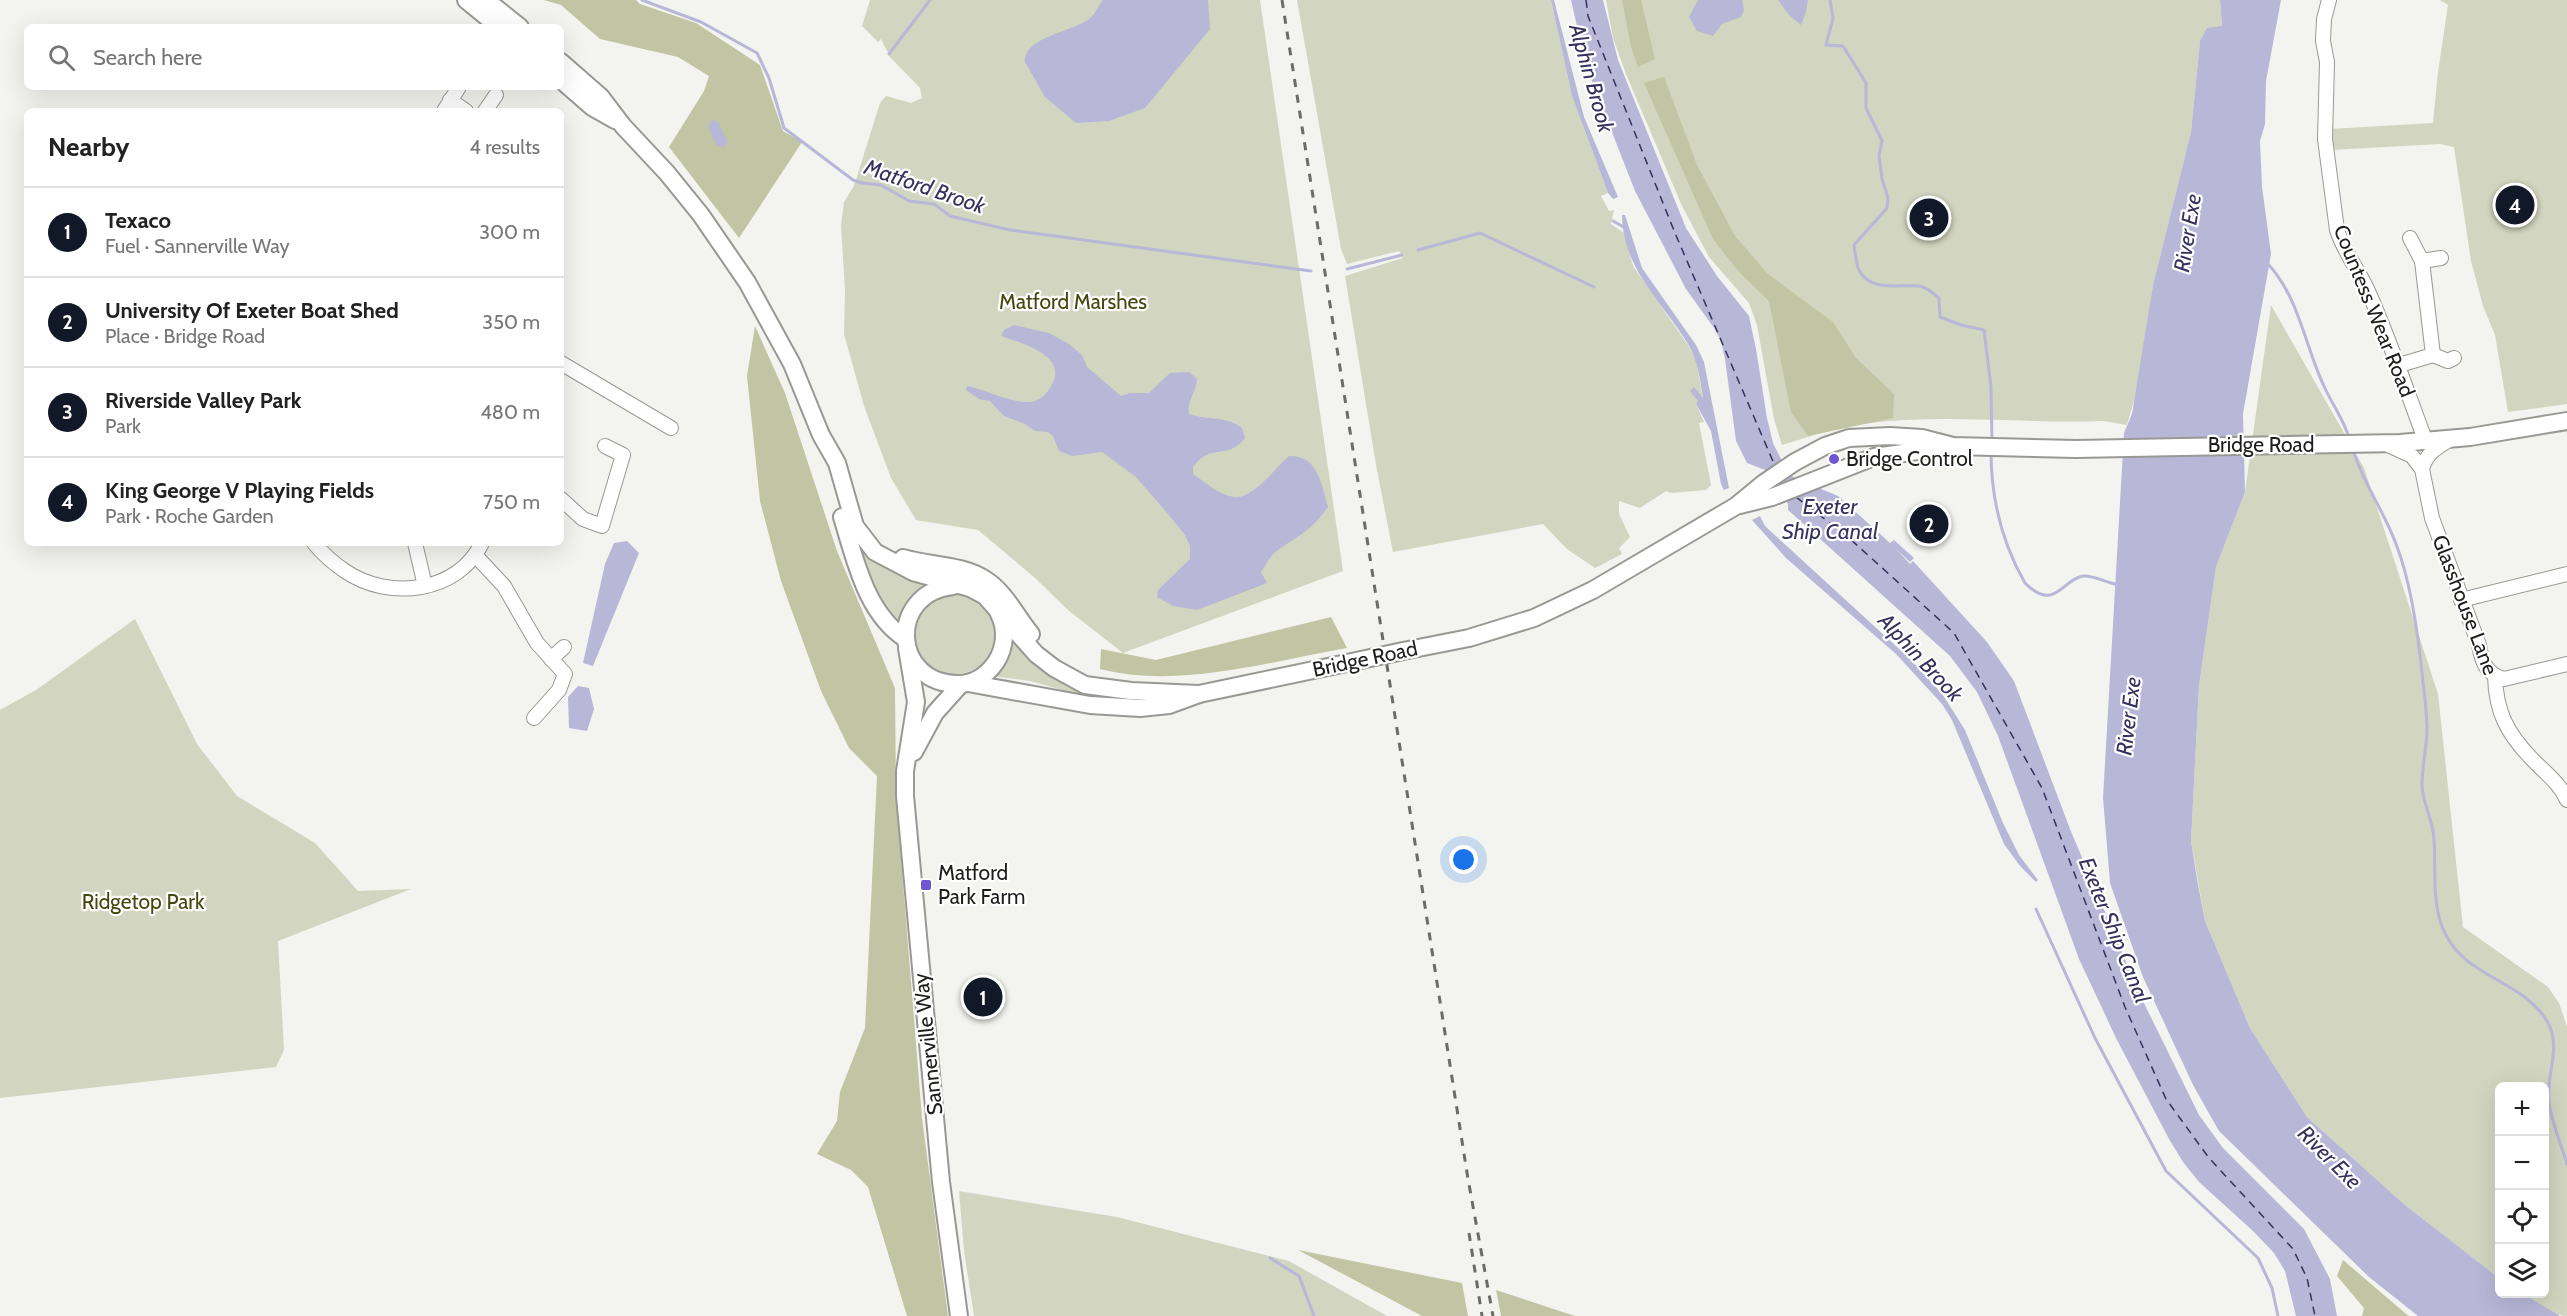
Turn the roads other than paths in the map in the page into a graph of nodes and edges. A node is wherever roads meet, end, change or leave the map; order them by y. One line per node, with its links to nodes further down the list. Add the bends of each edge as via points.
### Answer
1 (466, 0): 3 (main road)
2 (2329, 0): 17 (street, Countess Wear Road, via 2323,40 2327,62 2325,139 2337,230 2368,293)
3 (501, 20)
4 (564, 65): 10 (main road, via 601,97)
5 (564, 83): 10 (main road, via 592,107)
6 (457, 90): 8 (street)
7 (496, 95): 9 (street)
8 (447, 105)
9 (487, 108)
10 (623, 126): 20 (main road, via 701,215 747,282 792,364)
11 (2410, 237): 13 (street)
12 (2441, 258): 13 (street)
13 (2422, 261): 14 (street)
14 (2433, 355): 15 (street, via 2448,361); 17 (street)
15 (2454, 358)
16 (564, 365): 19 (street)
17 (2396, 366): 22 (street, Countess Wear Road)
18 (2567, 421): 21 (main road, Bridge Road)
19 (671, 428)
20 (821, 435): 27 (main road, via 837,464); 39 (main road, via 826,467 868,592 883,619)
21 (2449, 440): 22 (main road, Bridge Road); 26 (street, via 2425,458)
22 (2426, 442): 23 (main road, Bridge Road)
23 (2385, 444): 25 (main road, Bridge Road); 26 (street, via 2412,456)
24 (605, 446): 28 (street, via 623,455 601,533)
25 (1953, 446): 29 (main road, Bridge Road, via 1881,455 1780,494); 29 (main road, Bridge Road, via 1906,437 1849,438 1795,462)
26 (2422, 469): 37 (street, Glasshouse Lane, via 2432,518)
27 (848, 498): 36 (main road, via 855,526 875,552 913,572); 45 (main road, via 872,540 883,548 917,562 961,570 986,580 1048,654)
28 (564, 502)
29 (1736, 506): 46 (main road, Bridge Road, bridge, via 1593,590 1534,618 1469,638)
30 (317, 546): 35 (street, via 354,576 402,590)
31 (416, 546): 35 (street)
32 (481, 546): 33 (street)
33 (476, 556): 35 (street, via 448,577); 41 (street, via 504,586 537,643)
34 (2567, 574): 37 (street)
35 (425, 586)
36 (957, 586): 38 (main road, via 985,596); 39 (main road, via 942,587 921,599 909,616)
37 (2461, 600): 43 (street, Glasshouse Lane, via 2482,661)
38 (996, 607): 44 (main road, via 1004,630 1002,651 992,668); 45 (main road, via 1027,644 1054,668 1085,685)
39 (906, 643): 44 (main road, via 916,666 925,674 946,684); 48 (main road, Sannerville Way, via 916,702)
40 (564, 647): 41 (street)
41 (551, 659): 47 (street, via 565,674 559,690)
42 (2567, 664): 43 (street, via 2516,678)
43 (2495, 676): 49 (street, Glasshouse Lane, via 2502,720 2532,760 2553,778)
44 (964, 684): 46 (main road, Bridge Road, via 1109,708 1168,705); 48 (main road, Sannerville Way, via 935,713)
45 (1108, 687): 46 (main road)
46 (1199, 694)
47 (534, 717)
48 (905, 771): 50 (main road, Sannerville Way, via 928,1054)
49 (2567, 800)
50 (959, 1316)

